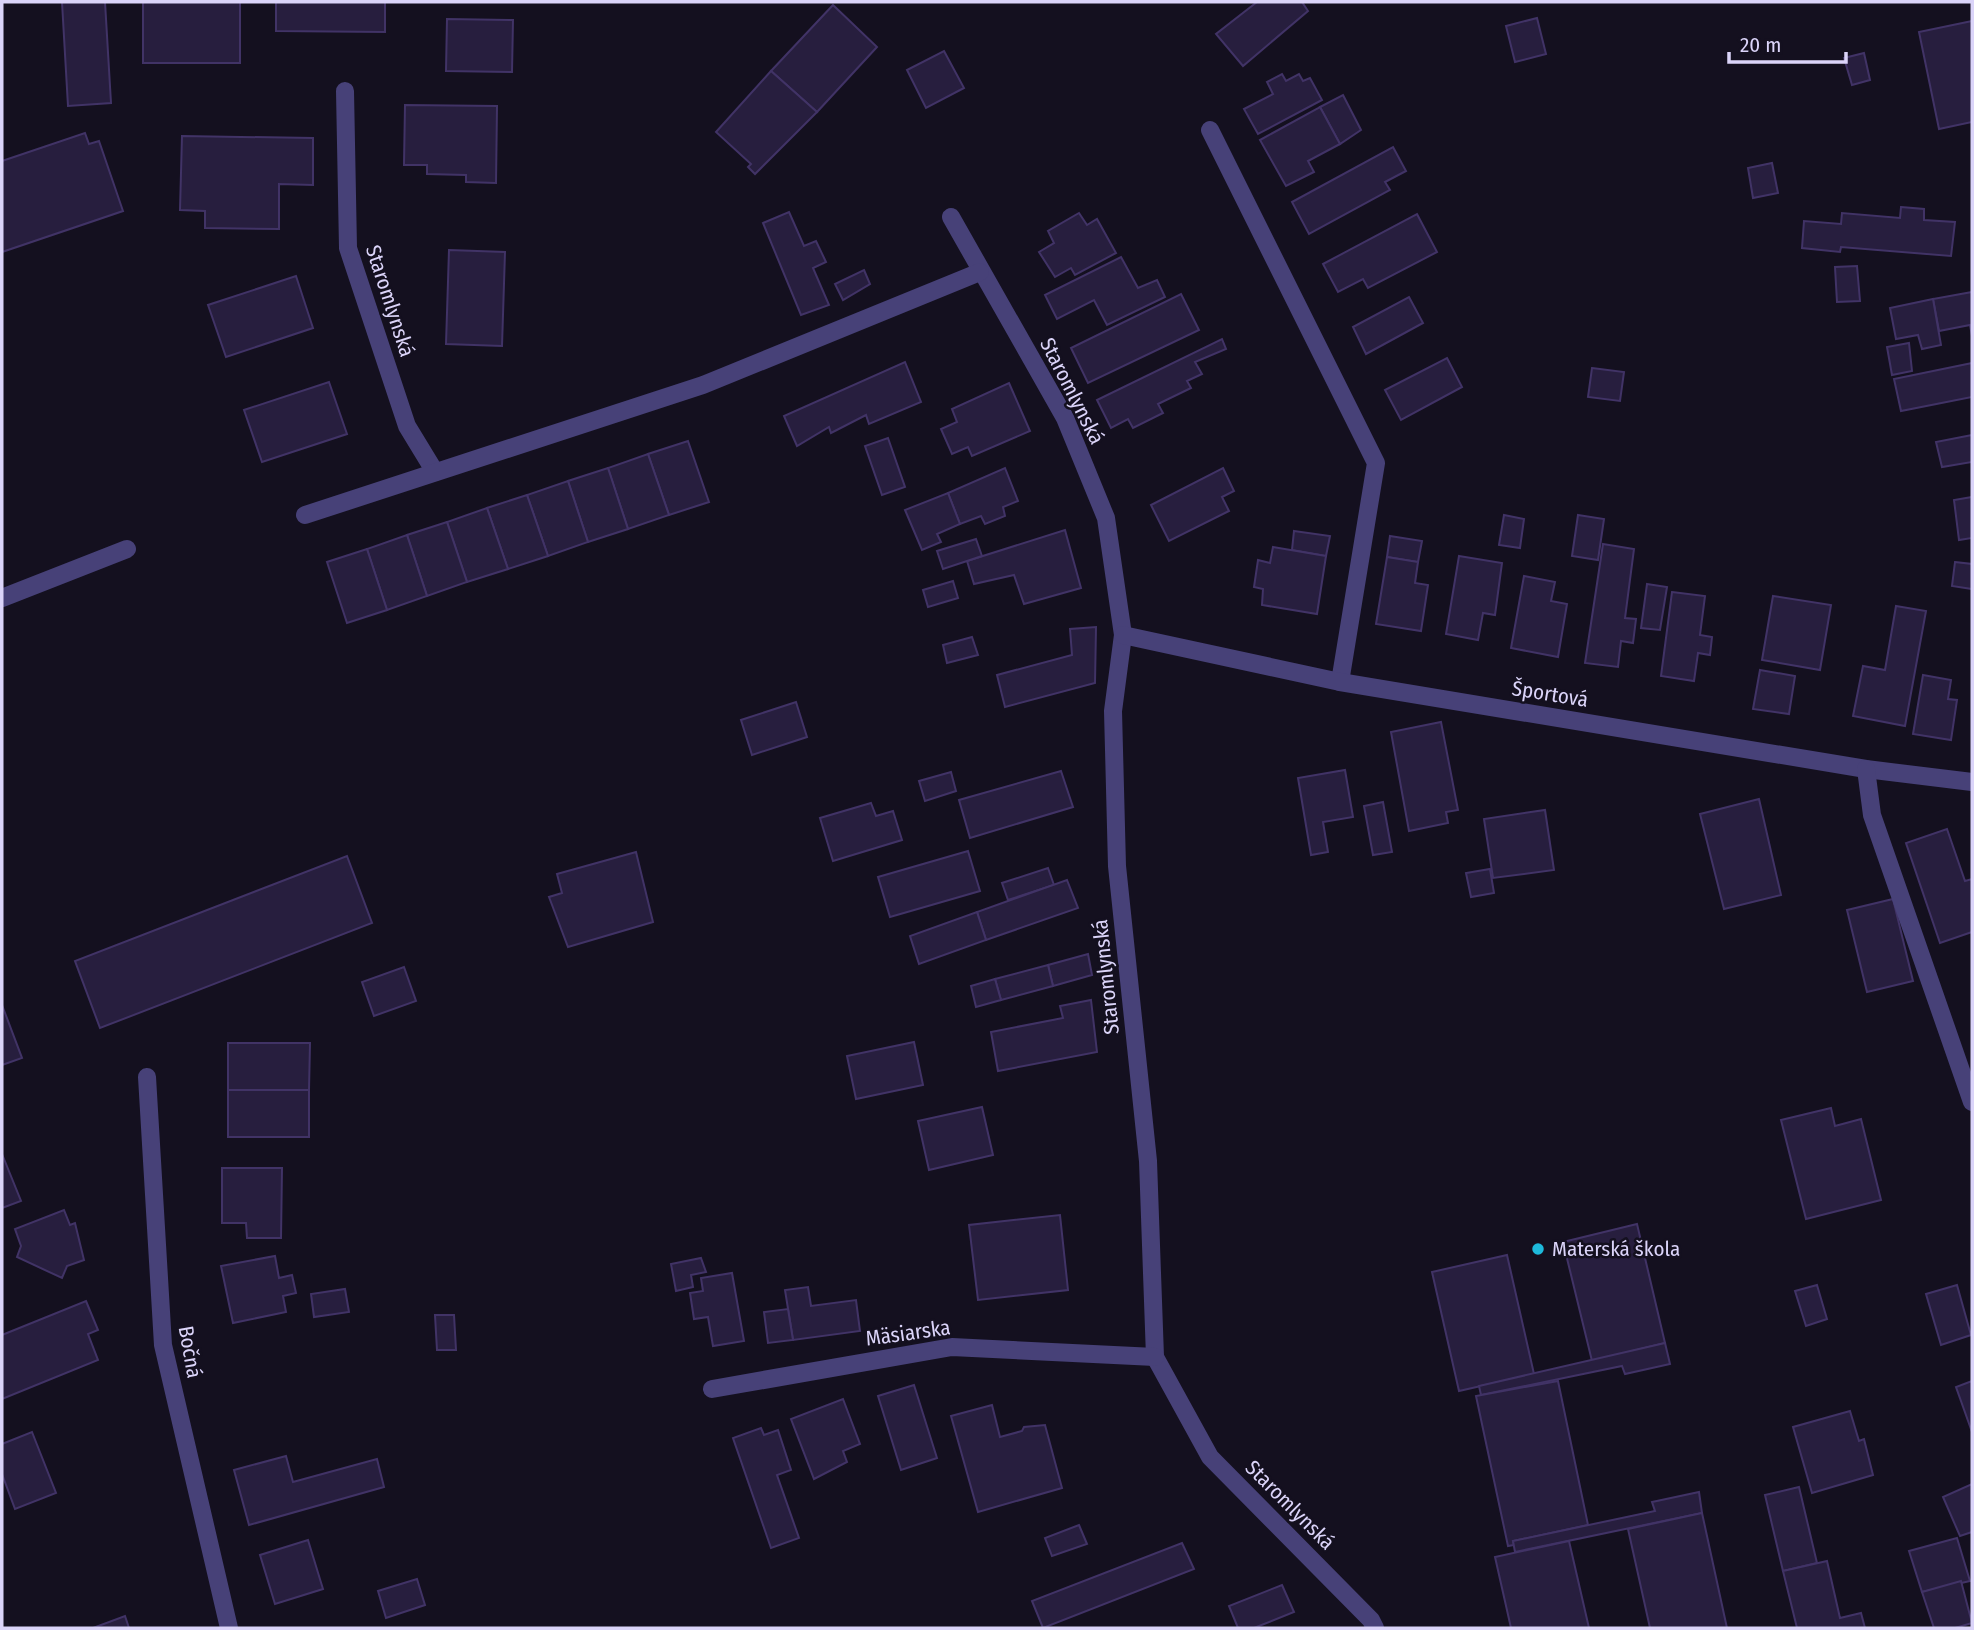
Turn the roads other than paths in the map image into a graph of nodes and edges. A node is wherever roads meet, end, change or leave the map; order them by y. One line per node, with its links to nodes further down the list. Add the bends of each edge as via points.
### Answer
1 (345, 90): 5 (street, Staromlynská, via 348,248 407,426)
2 (1210, 130): 10 (street, via 1376,463)
3 (951, 217): 4 (street, Staromlynská)
4 (980, 272): 5 (street, via 703,385); 9 (street, Staromlynská, via 1065,418 1106,519)
5 (435, 472): 6 (street)
6 (305, 515)
7 (127, 549): 8 (street)
8 (2, 598)
9 (1123, 635): 10 (street, Športová); 15 (street, Staromlynská, via 1113,711 1117,866 1148,1161)
10 (1340, 682): 11 (street, Športová)
11 (1866, 769): 12 (street, Športová); 14 (street, via 1872,816)
12 (1972, 782)
13 (147, 1077): 17 (street, Bočná, via 163,1345)
14 (1972, 1102)
15 (1155, 1357): 16 (street, Mäsiarska, via 952,1347); 18 (street, Staromlynská, via 1210,1457)
16 (712, 1389)
17 (229, 1628)
18 (1375, 1628)

